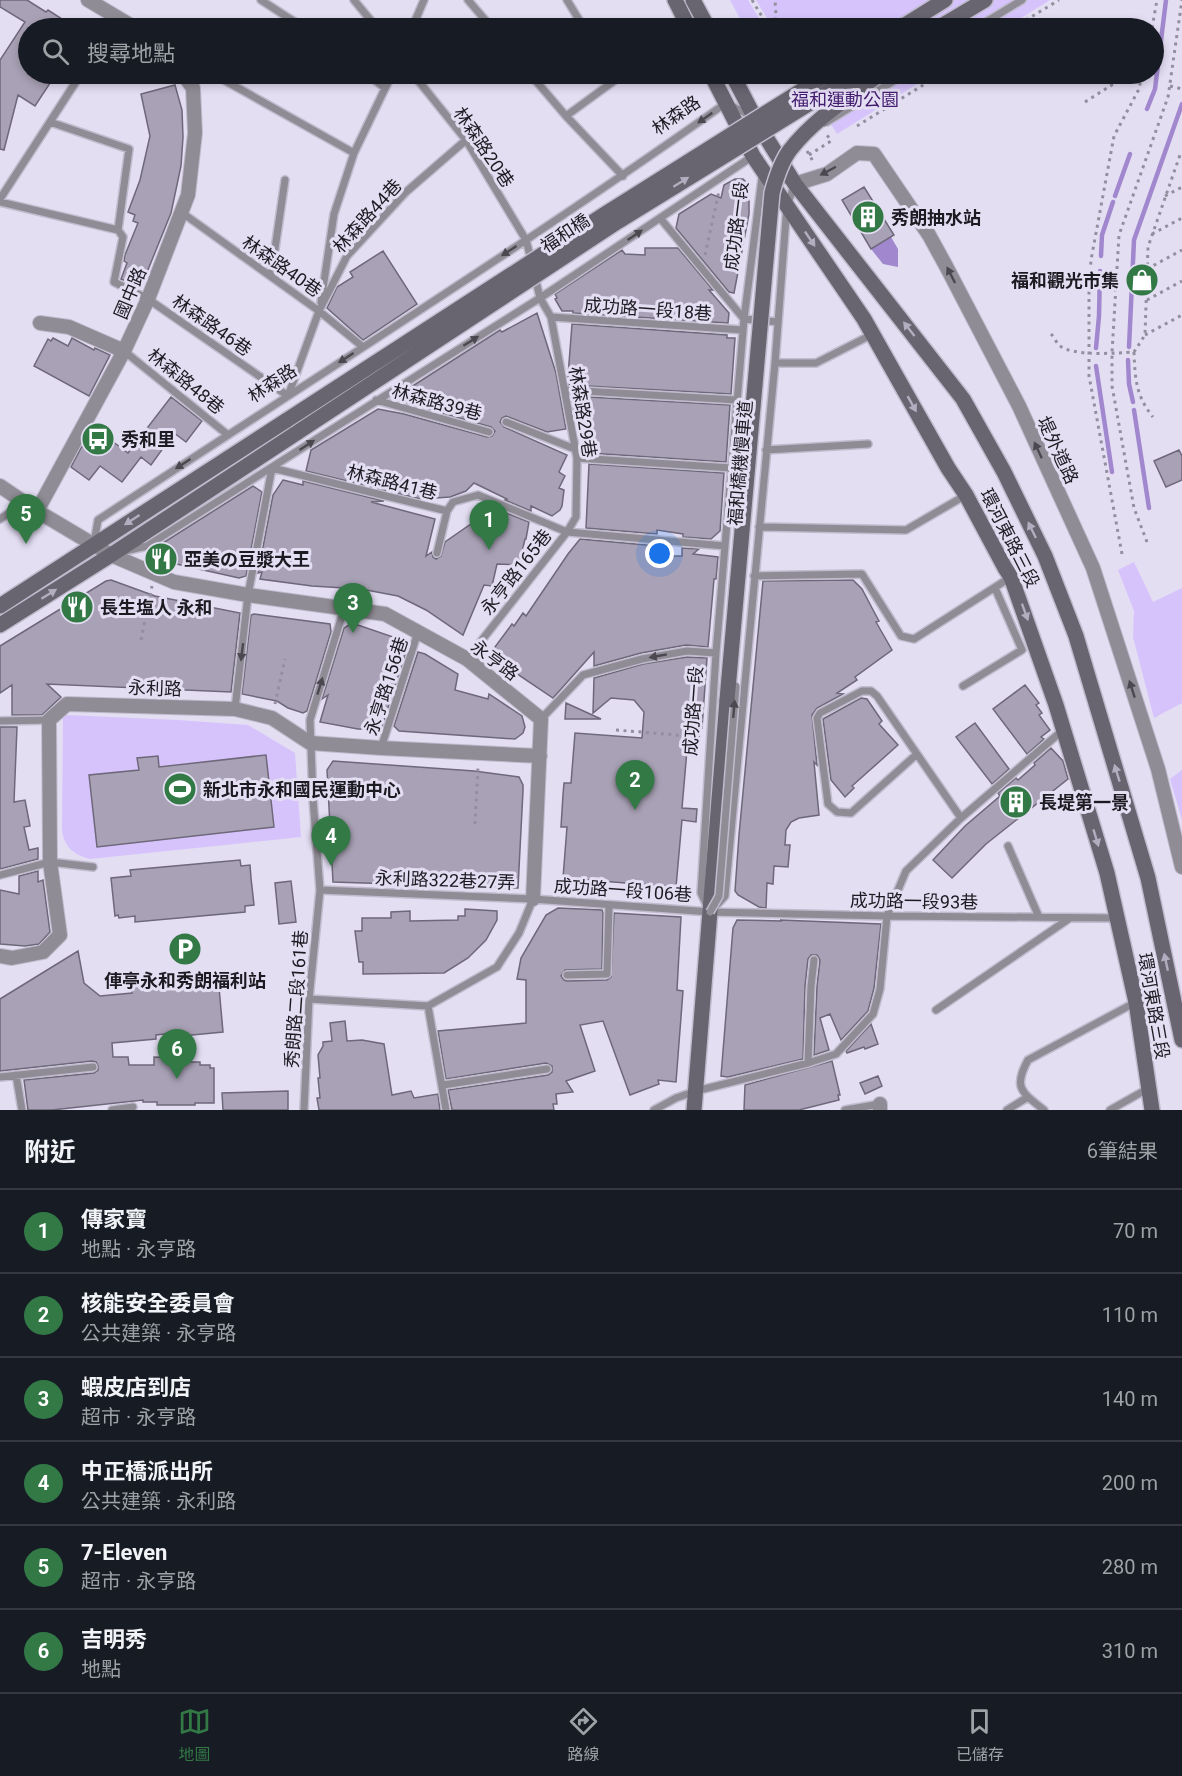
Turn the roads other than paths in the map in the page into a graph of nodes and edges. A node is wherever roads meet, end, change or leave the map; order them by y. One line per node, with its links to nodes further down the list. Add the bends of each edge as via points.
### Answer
1 (88, 0): 12 (street)
2 (261, 0): 13 (lane)
3 (354, 0): 14 (lane)
4 (424, 0): 15 (lane)
5 (468, 0): 16 (lane)
6 (567, 0): 17 (lane)
7 (675, 0): 18 (street)
8 (693, 0): 19 (street)
9 (945, 0): 20 (street)
10 (985, 0): 21 (street)
11 (1022, 0): 22 (lane)
12 (108, 18)
13 (289, 18)
14 (369, 18)
15 (416, 18)
16 (483, 18)
17 (578, 18)
18 (682, 18)
19 (703, 18)
20 (916, 18)
21 (955, 18)
22 (992, 18)
23 (75, 84): 41 (lane)
24 (190, 84): 51 (street, 國中路, via 195,133 188,195)
25 (231, 84): 43 (lane)
26 (380, 84): 37 (lane)
27 (387, 84): 37 (lane)
28 (421, 84): 42 (lane, 林森路20巷)
29 (539, 84): 39 (lane)
30 (610, 84): 39 (lane)
31 (716, 84): 38 (street, 環河東路三段)
32 (737, 84): 40 (street, 環河東路三段)
33 (812, 84): 88 (street, 福和橋, one-way to 88, bridge)
34 (841, 84): 91 (street, 福和橋, one-way to 34, bridge, via 617,222)
35 (867, 84): 121 (street, bridge, via 813,125 790,150 772,193)
36 (889, 84): 121 (lane, 福和橋機慢車道, one-way to 36, bridge, via 718,896 780,186 790,162 816,129)
37 (385, 88): 43 (lane)
38 (726, 103): 40 (lane, 林森路); 44 (street, 環河東路三段); 46 (lane, 林森路, one-way to 46)
39 (566, 116): 46 (lane)
40 (756, 118): 44 (lane); 48 (street, 環河東路三段)
41 (50, 122): 49 (lane); 53 (lane, via 129,149)
42 (466, 140): 54 (lane, 林森路20巷); 58 (lane, 林森路44巷, via 406,192 346,256)
43 (354, 153): 58 (lane, via 334,214)
44 (753, 156): 45 (street, 環河東路三段); 52 (lane)
45 (763, 170): 48 (lane, 成功路一段); 50 (street, 環河東路三段); 60 (lane, 成功路一段)
46 (623, 176): 54 (lane, 林森路)
47 (285, 180): 55 (lane)
48 (795, 184): 50 (lane, 成功路一段); 116 (street, 堤外道路, one-way to 48, via 1158,769 1093,568 1019,406 929,235 874,154 857,153 827,174); 133 (street, 環河東路三段, one-way to 48, via 1148,878 1076,636 1045,556 963,399)
49 (0, 201): 53 (lane)
50 (787, 205): 61 (lane, 成功路一段); 64 (street, 環河東路三段, one-way to 64)
51 (181, 212): 55 (lane, 林森路40巷); 57 (street, 國中路)
52 (660, 218): 56 (lane, one-way to 52); 60 (lane)
53 (118, 230): 57 (lane, 林森路46巷, via 123,237 114,282)
54 (526, 240): 56 (lane, 林森路20巷); 65 (lane, 林森路, one-way to 65)
55 (271, 276): 58 (lane, 林森路40巷)
56 (540, 298): 59 (lane, 林森路29巷); 70 (lane, one-way to 56)
57 (148, 299): 66 (street, 國中路); 69 (lane, 林森路46巷)
58 (319, 310): 65 (lane, 林森路40巷); 69 (lane, 林森路44巷)
59 (551, 317): 63 (lane, 成功路一段18巷); 68 (lane, 林森路29巷)
60 (744, 319): 61 (lane); 63 (lane, 成功路一段)
61 (778, 322): 67 (lane, 成功路一段)
62 (40, 324): 66 (street, via 69,327)
63 (743, 330): 71 (lane, 成功路一段)
64 (873, 334): 67 (lane, via 816,363); 82 (street, 環河東路三段, one-way to 82)
65 (363, 347): 69 (lane, 林森路, one-way to 69)
66 (124, 351): 74 (lane, 林森路48巷); 83 (street, 國中路)
67 (775, 363): 77 (lane, 成功路一段)
68 (566, 390): 71 (lane); 76 (lane, 林森路29巷)
69 (288, 396): 74 (lane, 林森路)
70 (376, 400): 73 (lane, 林森路39巷); 79 (lane, one-way to 70)
71 (737, 400): 80 (lane, 成功路一段)
72 (506, 422): 76 (lane)
73 (489, 432)
74 (228, 435): 88 (lane, 林森路, one-way to 88, via 98,519)
75 (868, 444): 77 (lane)
76 (575, 449): 78 (lane, 林森路29巷)
77 (766, 450): 86 (lane, 成功路一段)
78 (577, 458): 80 (lane); 87 (lane, 林森路29巷, via 576,518)
79 (272, 468): 84 (lane, 林森路41巷); 91 (lane, via 147,546); 95 (lane)
80 (732, 468): 89 (lane, 成功路一段)
81 (0, 486): 83 (street, 永亨路)
82 (966, 495): 86 (lane, via 906,530); 93 (street, 環河東路三段)
83 (37, 511): 85 (lane, via 12,511); 88 (street, 永亨路)
84 (447, 511): 87 (lane, 林森路41巷, via 453,502 478,495); 90 (lane)
85 (0, 519)
86 (759, 527): 92 (lane, 成功路一段)
87 (567, 532): 89 (lane, 林森路41巷); 101 (lane, 永亨路165巷)
88 (93, 545): 91 (street, 永亨路); 96 (street)
89 (725, 546): 100 (lane, 成功路一段)
90 (437, 553)
91 (111, 555): 95 (street, 永亨路, via 174,582); 98 (street, one-way to 91)
92 (754, 576): 94 (lane, via 862,574 901,636 914,639); 121 (lane, 成功路一段, via 725,896)
93 (1011, 577): 94 (lane); 107 (street, 環河東路三段, one-way to 107)
94 (995, 588): 102 (lane, via 1022,650)
95 (248, 595): 97 (street, 永亨路); 103 (lane, one-way to 103)
96 (0, 606)
97 (344, 607): 99 (street, 永亨路, via 385,614); 108 (lane, 秀朗路二段161巷, one-way to 97, via 310,720)
98 (0, 626)
99 (418, 632): 101 (street, 永亨路); 109 (lane, 永亨路156巷)
100 (717, 653): 104 (lane, one-way to 104, via 687,651 583,675); 121 (lane, 成功路一段, via 701,893)
101 (467, 659): 104 (street, 永亨路)
102 (963, 686)
103 (235, 709): 105 (street, 永利路, via 67,704); 108 (street, 永利路, via 272,718)
104 (541, 719): 111 (street)
105 (49, 720): 106 (lane); 114 (street)
106 (0, 721)
107 (1063, 730): 112 (lane); 125 (street, 環河東路三段, one-way to 125)
108 (310, 743): 109 (street, 永利路); 118 (lane, 秀朗路二段161巷)
109 (381, 748): 111 (street, 永利路)
110 (917, 754): 110 (lane, via 871,691 862,691 817,718 828,804 837,812 851,813); 112 (lane)
111 (540, 756): 119 (street)
112 (961, 818): 122 (lane, via 906,871)
113 (1008, 846): 123 (lane)
114 (50, 862): 115 (lane); 117 (lane); 126 (street, via 60,935 43,952 12,958)
115 (93, 867)
116 (1182, 867)
117 (0, 875)
118 (320, 890): 119 (lane, 永利路322巷27弄); 129 (lane, 秀朗路二段161巷)
119 (533, 899): 120 (lane, 成功路一段106巷); 131 (lane, via 519,933 497,967)
120 (609, 905): 121 (lane, 成功路一段106巷); 128 (lane, via 607,975)
121 (710, 912): 122 (lane, 成功路一段93巷); 141 (street, 成功路一段)
122 (887, 916): 123 (lane, 成功路一段93巷); 134 (lane, via 880,989 873,1014 836,1054)
123 (1039, 917): 124 (lane, 成功路一段93巷)
124 (1071, 917): 125 (lane, 成功路一段93巷); 132 (lane)
125 (1118, 918): 130 (street, 環河東路三段)
126 (0, 956)
127 (814, 960): 134 (lane)
128 (567, 975)
129 (309, 999): 131 (lane); 147 (lane, 秀朗路二段161巷)
130 (1136, 1002): 140 (street, 環河東路三段); 142 (lane, via 1028,1060 1020,1075)
131 (428, 1006): 139 (lane)
132 (936, 1010)
133 (1182, 1040)
134 (808, 1063): 141 (lane)
135 (93, 1067): 137 (lane)
136 (547, 1069): 139 (lane)
137 (16, 1075): 138 (lane); 145 (lane)
138 (0, 1077)
139 (442, 1085): 148 (lane)
140 (1149, 1089): 154 (lane); 155 (street, 環河東路三段)
141 (696, 1091): 149 (lane); 150 (street, 成功路一段)
142 (1028, 1097): 152 (lane); 153 (lane)
143 (133, 1107): 146 (lane)
144 (880, 1107): 151 (lane)
145 (22, 1110)
146 (112, 1110)
147 (304, 1110)
148 (446, 1110)
149 (654, 1110)
150 (694, 1110)
151 (845, 1110)
152 (1007, 1110)
153 (1044, 1110)
154 (1110, 1110)
155 (1152, 1110)

